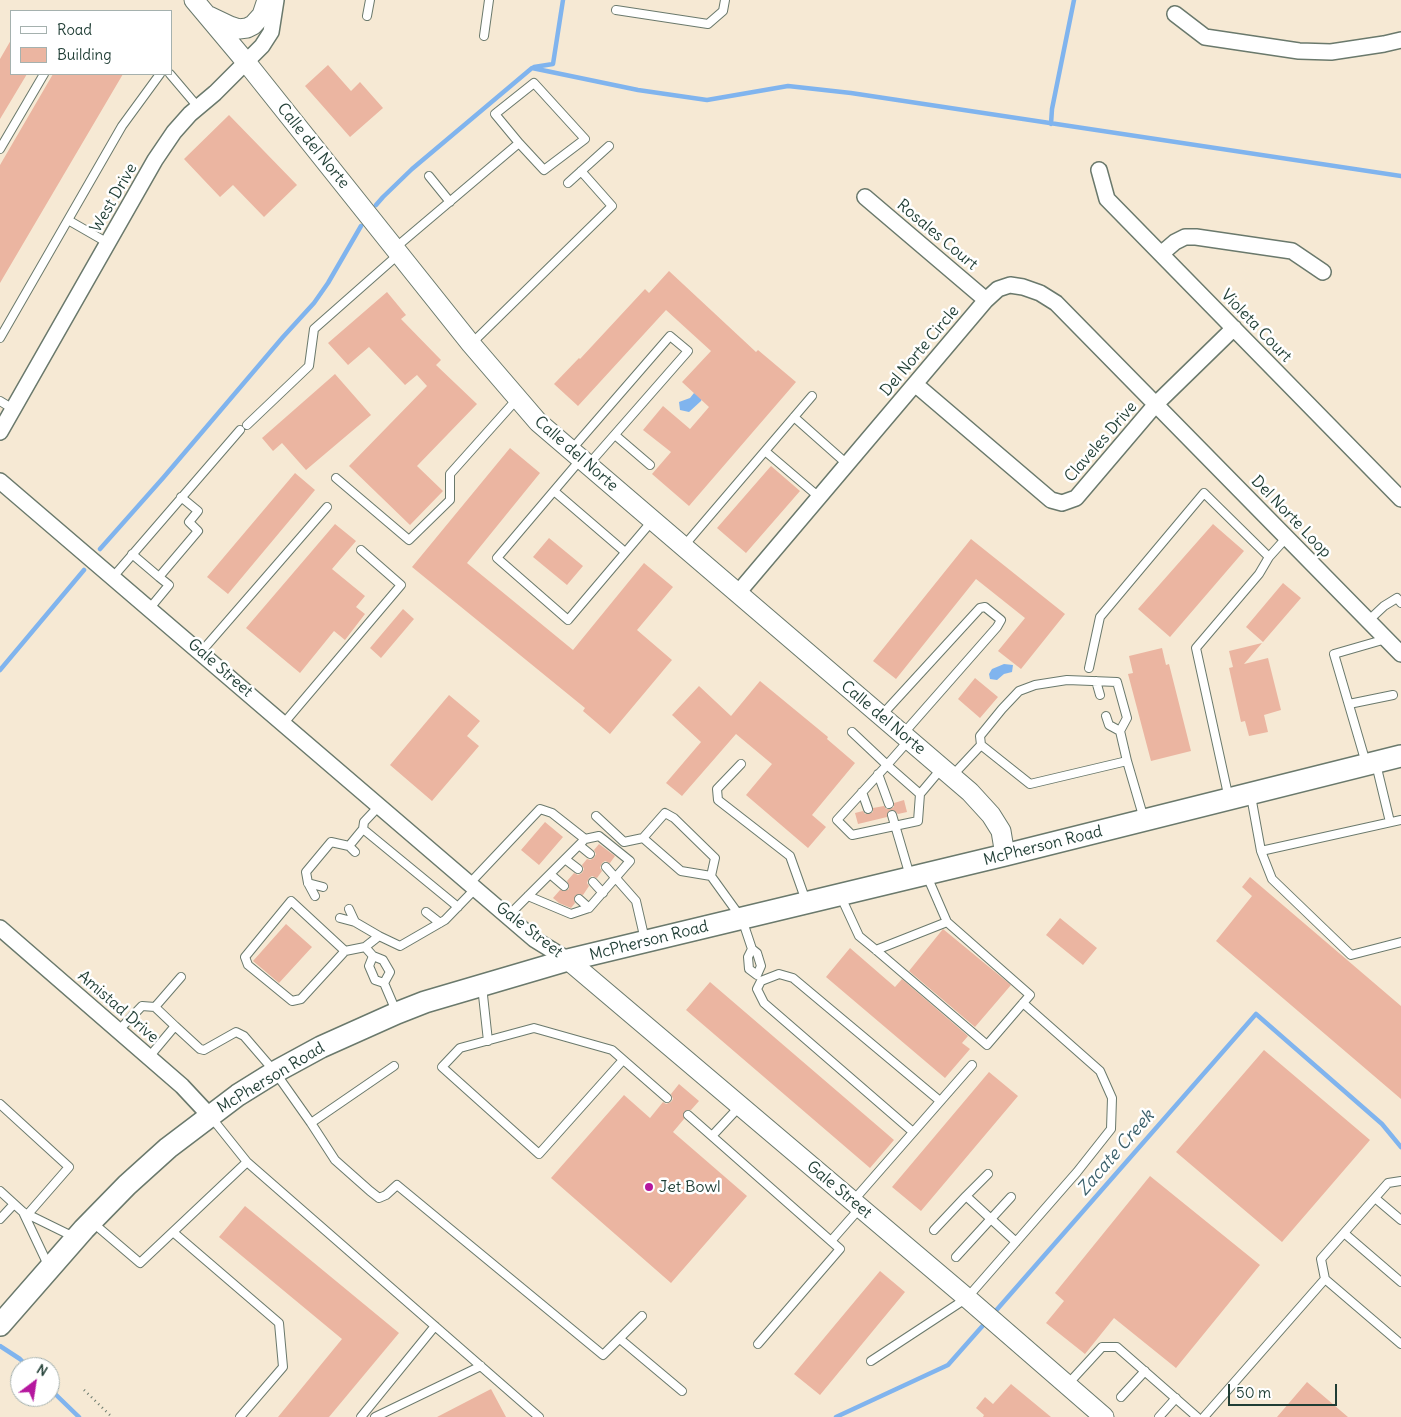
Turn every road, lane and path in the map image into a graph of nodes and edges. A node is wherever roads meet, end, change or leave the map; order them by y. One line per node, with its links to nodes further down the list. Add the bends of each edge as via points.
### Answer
1 (267, 0): 6 (street, via 258,20 239,29)
2 (276, 0): 12 (street, West Drive, via 270,32)
3 (370, 0): 9 (lane)
4 (489, 0): 10 (lane)
5 (725, 0): 7 (lane, via 724,12 708,24)
6 (199, 7): 12 (street, Calle del Norte)
7 (616, 10)
8 (1175, 14): 11 (street, via 1205,37 1299,51 1331,52)
9 (367, 16)
10 (484, 36)
11 (1401, 40)
12 (246, 62): 16 (street, West Drive); 28 (street, Calle del Norte)
13 (43, 75): 19 (lane)
14 (159, 75): 26 (lane, via 122,126)
15 (171, 75): 16 (lane)
16 (198, 107): 27 (street, West Drive, via 174,132 155,160)
17 (519, 143): 17 (lane, via 544,170 585,139 534,83 495,114); 25 (lane)
18 (609, 146): 21 (lane)
19 (0, 149)
20 (1100, 170): 29 (street, Violeta Court, via 1107,198)
21 (581, 171): 23 (lane); 34 (lane, via 612,206)
22 (429, 176): 25 (lane)
23 (568, 183)
24 (865, 197): 31 (street, Rosales Court)
25 (450, 202): 28 (lane)
26 (68, 220): 27 (lane); 33 (lane)
27 (108, 243): 39 (street, West Drive)
28 (397, 251): 34 (street, Calle del Norte); 41 (lane, via 314,329 309,366)
29 (1161, 254): 30 (street, via 1185,237 1196,237 1292,251); 32 (street, Violeta Court)
30 (1322, 272)
31 (986, 300): 35 (street, Del Norte Circle); 38 (street, Del Norte Circle, via 998,288 1010,285 1023,287 1056,303)
32 (1234, 328): 38 (street, Claveles Drive); 54 (street, Violeta Court)
33 (0, 338)
34 (471, 344): 37 (street, Calle del Norte)
35 (915, 384): 38 (street, Claveles Drive, via 1050,500 1062,503 1076,498); 47 (street, Del Norte Circle)
36 (812, 396): 40 (lane)
37 (517, 399): 46 (street, Calle del Norte); 49 (lane, via 450,474 450,500 408,540)
38 (1156, 404): 57 (street, Del Norte Loop)
39 (6, 405): 43 (street, West Drive)
40 (794, 417): 45 (lane); 47 (lane)
41 (247, 425)
42 (240, 430): 52 (lane)
43 (0, 432)
44 (615, 435): 46 (lane); 46 (lane, via 688,352 670,336); 48 (lane)
45 (765, 451): 53 (lane); 58 (lane)
46 (580, 459): 51 (lane); 56 (street, Calle del Norte)
47 (847, 464): 53 (street, Del Norte Circle)
48 (650, 465)
49 (336, 478)
50 (0, 481): 63 (street, Gale Street)
51 (554, 491): 60 (lane); 60 (lane, via 497,558 568,620)
52 (181, 497): 61 (lane); 64 (lane, via 198,511 189,522 198,531)
53 (819, 497): 65 (street, Del Norte Circle)
54 (1401, 499)
55 (327, 507): 70 (lane)
56 (652, 521): 58 (street, Calle del Norte); 60 (lane)
57 (1286, 537): 62 (lane); 68 (street, Del Norte Loop)
58 (683, 547): 65 (street, Calle del Norte)
59 (361, 550): 79 (lane, via 401,585)
60 (625, 552)
61 (132, 554): 63 (lane); 64 (lane)
62 (1269, 557): 72 (lane, via 1204,493 1100,617); 94 (lane, via 1260,574 1196,648)
63 (112, 577): 67 (street, Gale Street)
64 (159, 577): 67 (lane, via 169,585)
65 (737, 594): 77 (street, Calle del Norte)
66 (1400, 599): 68 (lane, via 1384,606)
67 (150, 608): 70 (street, Gale Street)
68 (1368, 621): 69 (street, Del Norte Loop)
69 (1386, 638): 71 (street, Del Norte Loop); 76 (lane, via 1334,654)
70 (201, 652): 79 (street, Gale Street)
71 (1401, 654)
72 (1089, 668)
73 (1096, 681): 74 (lane); 80 (lane, via 1117,682 1127,718); 83 (lane, via 1067,680 1019,691 980,736)
74 (1100, 695)
75 (1393, 695): 76 (lane)
76 (1349, 704): 86 (lane)
77 (881, 716): 82 (street, Calle del Norte); 82 (lane, via 980,608 985,607 1001,620)
78 (1106, 716): 80 (lane, via 1109,725)
79 (284, 723): 96 (street, Gale Street)
80 (1120, 731): 85 (lane)
81 (852, 732): 88 (lane)
82 (906, 737): 88 (lane); 89 (street, Calle del Norte)
83 (981, 745): 85 (lane, via 1030,784); 89 (lane)
84 (1401, 756): 86 (main road, McPherson Road)
85 (1127, 761): 100 (lane)
86 (1371, 763): 93 (main road, McPherson Road); 103 (lane)
87 (741, 764): 132 (lane, via 717,789 718,800 790,856)
88 (887, 765): 90 (lane); 92 (lane)
89 (947, 772): 92 (lane); 114 (street, Calle del Norte, via 991,815 1000,831)
90 (878, 774): 91 (lane); 95 (lane)
91 (862, 792): 97 (lane); 106 (lane, via 837,820 852,835)
92 (920, 794): 104 (lane, via 918,821)
93 (1250, 794): 94 (main road, McPherson Road); 111 (lane)
94 (1229, 799): 100 (main road, McPherson Road)
95 (889, 804)
96 (380, 805): 105 (lane, via 364,822); 124 (street, Gale Street)
97 (868, 810)
98 (596, 816): 107 (lane, via 624,842)
99 (892, 816): 104 (lane)
100 (1144, 820): 114 (main road, McPherson Road)
101 (1401, 820): 103 (lane)
102 (871, 821): 106 (lane)
103 (1390, 822): 111 (lane)
104 (895, 825): 106 (lane); 120 (lane)
105 (363, 829): 110 (lane); 133 (lane)
106 (874, 830)
107 (644, 838): 119 (lane, via 680,871); 119 (lane, via 664,813 674,818 715,858)
108 (585, 839): 109 (lane); 121 (lane, via 600,836 630,861); 124 (lane, via 540,809)
109 (579, 845): 113 (lane); 115 (lane)
110 (349, 846): 112 (lane); 123 (lane, via 331,842 306,872)
111 (1261, 851): 146 (lane, via 1272,879 1351,955)
112 (355, 852)
113 (590, 854)
114 (1005, 855): 120 (main road, McPherson Road)
115 (565, 859): 117 (lane); 118 (lane)
116 (606, 867): 121 (lane)
117 (578, 869)
118 (550, 874): 125 (lane); 130 (lane)
119 (711, 876): 139 (lane)
120 (918, 876): 128 (main road, McPherson Road); 141 (lane)
121 (616, 878): 127 (lane); 145 (lane, via 636,901)
122 (593, 882): 127 (lane)
123 (308, 883): 126 (lane); 129 (lane)
124 (473, 885): 133 (lane); 137 (street, Gale Street)
125 (564, 886)
126 (323, 887)
127 (603, 892): 134 (lane)
128 (840, 895): 132 (main road, McPherson Road); 148 (lane, via 859,936)
129 (315, 896)
130 (528, 896): 134 (lane, via 571,914); 137 (lane)
131 (579, 899): 134 (lane)
132 (807, 903): 139 (main road, McPherson Road)
133 (458, 907): 142 (lane)
134 (589, 908)
135 (349, 909): 140 (lane)
136 (426, 912): 142 (lane)
137 (508, 916): 151 (street, Gale Street, via 534,939)
138 (340, 918): 140 (lane)
139 (742, 919): 145 (main road, McPherson Road); 153 (lane, via 752,949 748,957 749,968)
140 (355, 922): 144 (lane)
141 (947, 922): 148 (lane); 156 (lane, via 1030,995)
142 (440, 923): 144 (lane, via 400,946)
143 (0, 928): 160 (street, Amistad Drive)
144 (379, 936): 147 (lane)
145 (646, 942): 151 (main road, McPherson Road)
146 (1401, 942)
147 (365, 947): 149 (lane); 150 (lane)
148 (876, 950): 156 (lane, via 987,1044)
149 (345, 951): 149 (lane, via 300,1000 292,1001 248,965 244,958 291,901)
150 (373, 956): 154 (lane, via 369,966 375,980); 154 (lane, via 383,960 390,972)
151 (568, 960): 155 (main road, McPherson Road); 170 (street, Gale Street)
152 (181, 977): 157 (lane)
153 (759, 978): 168 (lane, via 779,974 793,978); 174 (lane, via 757,989 764,1004)
154 (384, 983): 158 (lane)
155 (482, 985): 158 (main road, McPherson Road); 161 (lane)
156 (1023, 1003): 195 (lane, via 1100,1072 1112,1098 1111,1129)
157 (155, 1008): 159 (lane); 160 (lane, via 142,1006)
158 (396, 1013): 166 (main road, McPherson Road)
159 (175, 1026): 162 (lane); 166 (lane, via 204,1050 236,1032 244,1036)
160 (118, 1031): 162 (street, Amistad Drive)
161 (488, 1041): 163 (lane, via 534,1028 612,1050); 163 (lane, via 460,1048 442,1067 538,1154)
162 (149, 1058): 172 (street, Amistad Drive)
163 (623, 1060): 167 (lane)
164 (972, 1065): 168 (lane)
165 (394, 1066): 173 (lane)
166 (274, 1072): 172 (main road, McPherson Road); 173 (lane)
167 (667, 1098)
168 (940, 1101): 174 (lane)
169 (0, 1104): 185 (lane, via 69,1167)
170 (740, 1106): 175 (lane); 184 (street, Gale Street)
171 (688, 1115): 175 (lane)
172 (210, 1116): 176 (lane); 189 (main road, McPherson Road, via 168,1148)
173 (311, 1122): 204 (lane, via 335,1160 379,1198 397,1185 603,1355)
174 (913, 1132): 184 (lane)
175 (712, 1136): 194 (lane)
176 (247, 1162): 191 (lane); 203 (lane)
177 (988, 1174): 180 (lane)
178 (1401, 1181): 182 (lane, via 1388,1182)
179 (0, 1191): 183 (lane)
180 (966, 1196): 187 (lane); 190 (lane)
181 (1011, 1197): 187 (lane)
182 (1375, 1198): 188 (lane); 192 (lane)
183 (14, 1204): 185 (lane); 186 (lane)
184 (856, 1204): 194 (lane); 200 (street, Gale Street)
185 (26, 1213): 193 (lane); 197 (lane)
186 (0, 1219)
187 (991, 1219): 195 (lane); 196 (lane)
188 (1401, 1220)
189 (91, 1221): 191 (lane, via 140,1263); 193 (main road, McPherson Road)
190 (934, 1230)
191 (173, 1232): 217 (lane, via 279,1322 283,1367)
192 (1344, 1233): 198 (lane, via 1321,1260); 199 (lane)
193 (75, 1238): 197 (main road, McPherson Road)
194 (831, 1241): 205 (lane, via 840,1249)
195 (1016, 1242): 200 (lane)
196 (956, 1256)
197 (49, 1268): 202 (main road, McPherson Road)
198 (1325, 1279): 206 (lane); 223 (lane)
199 (1401, 1282)
200 (971, 1301): 207 (lane); 210 (street, Gale Street)
201 (642, 1316): 204 (lane)
202 (3, 1321)
203 (435, 1326): 208 (lane); 218 (lane)
204 (620, 1339): 212 (lane)
205 (758, 1344)
206 (1401, 1344)
207 (871, 1361)
208 (481, 1366): 219 (lane); 220 (lane)
209 (1145, 1371): 210 (lane, via 1118,1347 1102,1347); 213 (lane); 214 (lane)
210 (1067, 1385): 215 (street, Gale Street)
211 (84, 1390): 216 (path)
212 (682, 1392)
213 (1121, 1397)
214 (1176, 1398): 221 (lane); 222 (lane)
215 (1095, 1414)
216 (112, 1417)
217 (240, 1417)
218 (361, 1417)
219 (375, 1417)
220 (539, 1417)
221 (1159, 1417)
222 (1197, 1417)
223 (1204, 1417)

